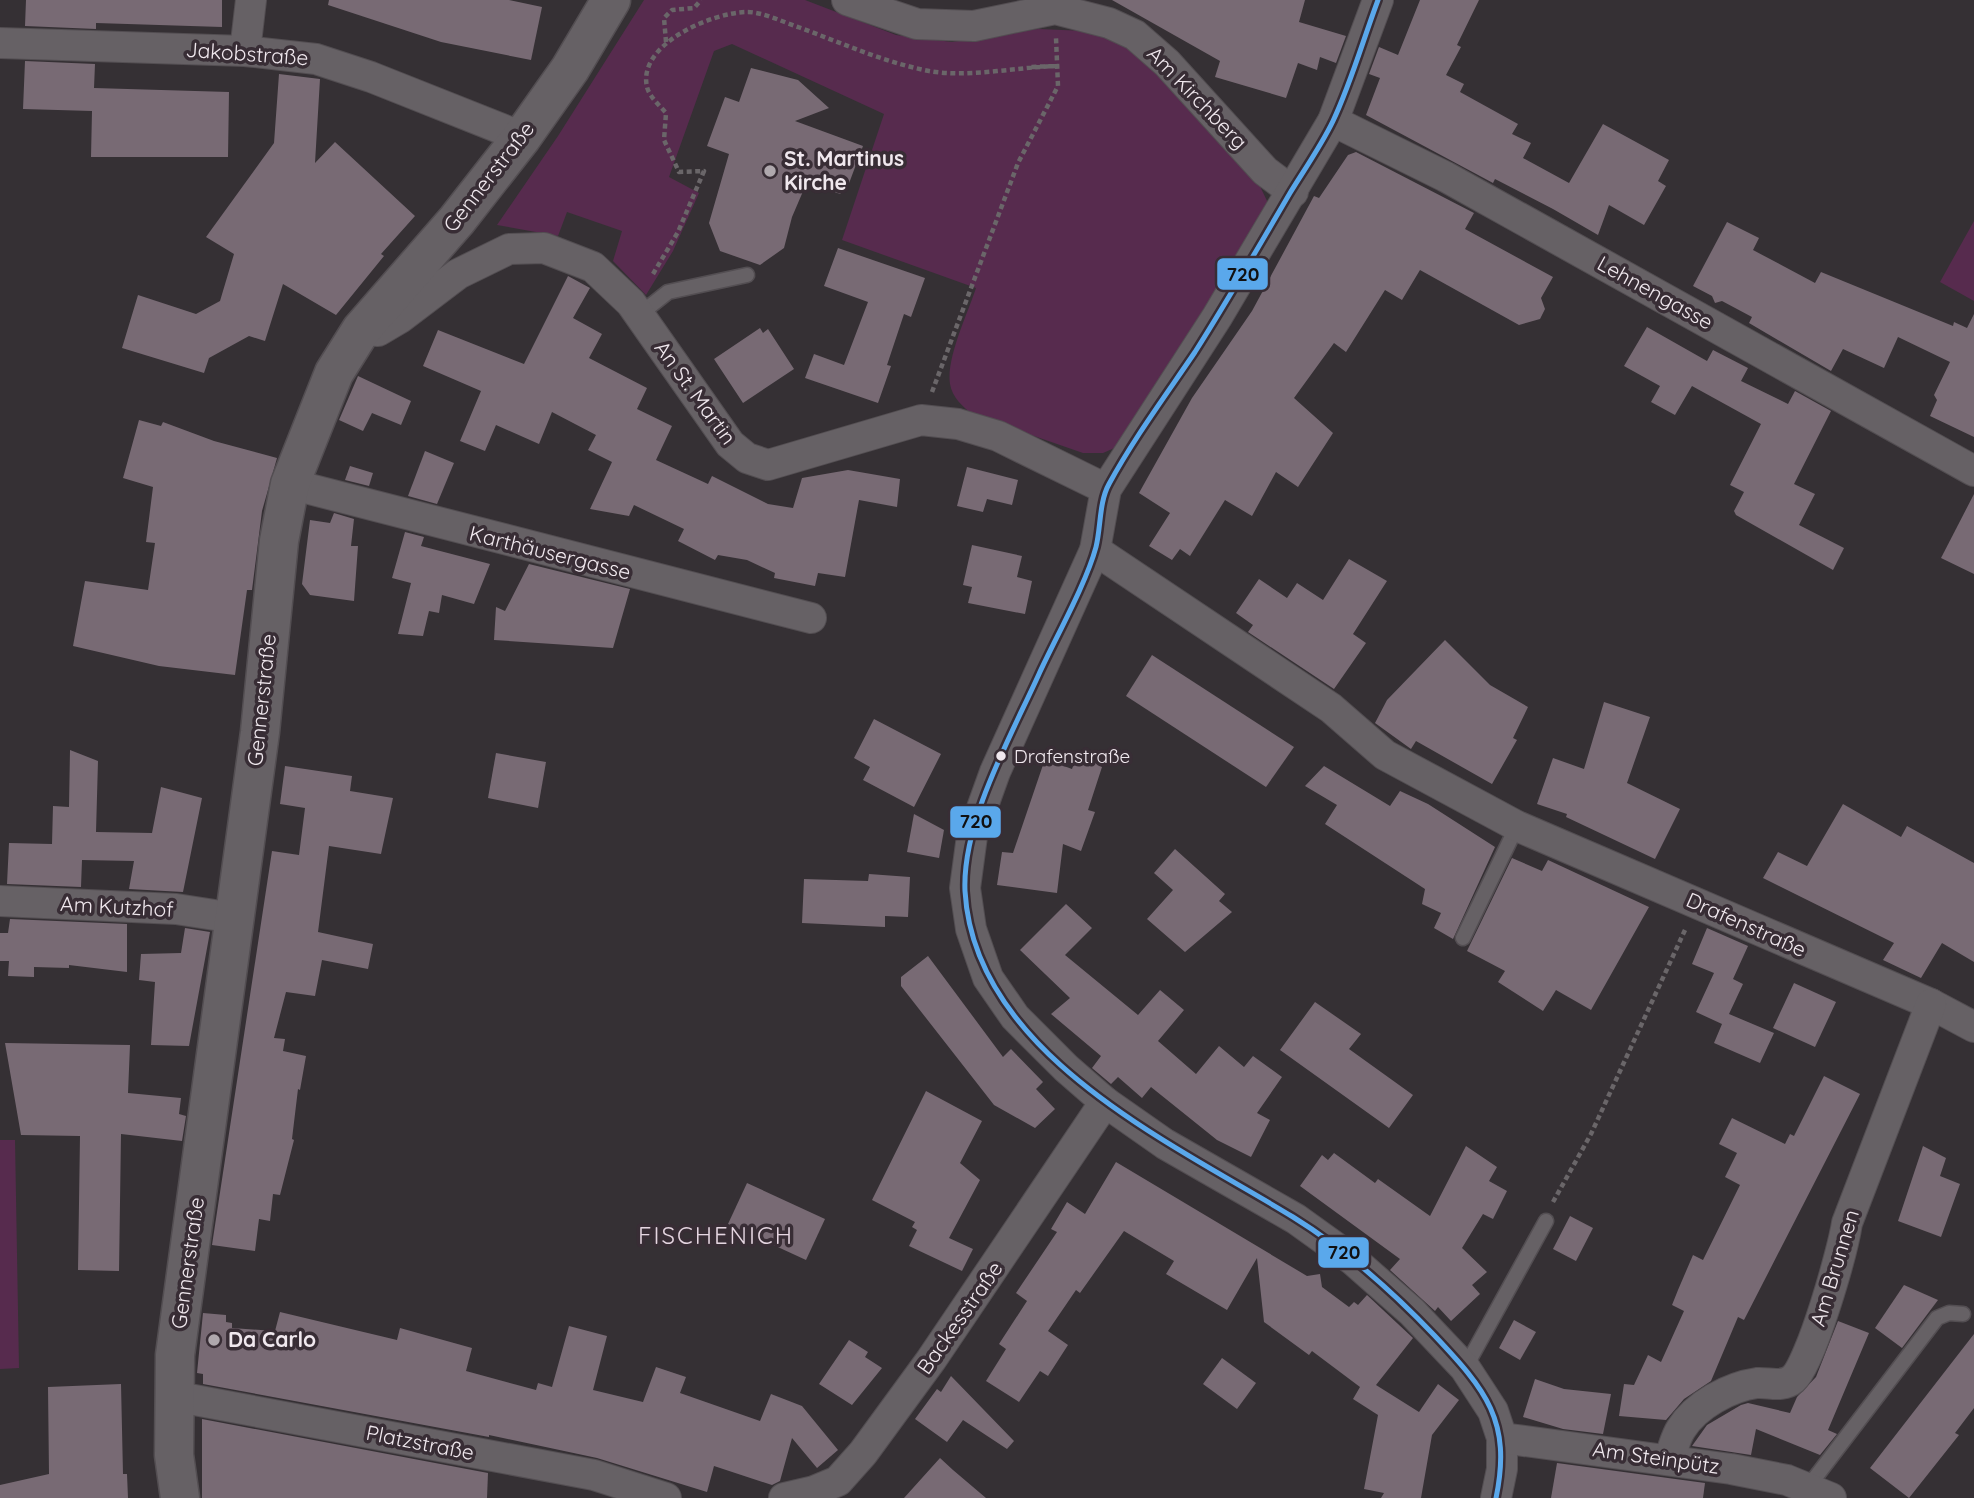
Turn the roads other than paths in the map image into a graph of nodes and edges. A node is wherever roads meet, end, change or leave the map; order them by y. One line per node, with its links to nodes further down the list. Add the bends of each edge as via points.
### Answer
1 (251, 0): 7 (street)
2 (611, 0): 9 (street, Gennerstraße)
3 (847, 0): 5 (street, Am Kirchberg, via 917,24 974,26)
4 (1378, 0): 8 (street)
5 (1056, 4): 10 (street, Am Kirchberg, via 1135,35 1167,63 1265,171)
6 (0, 43): 7 (street, Jakobstraße)
7 (245, 51): 9 (street, Jakobstraße, via 316,59)
8 (1333, 121): 10 (street); 14 (street, Lehnengasse, via 1446,177)
9 (522, 137): 13 (street, Gennerstraße)
10 (1293, 192): 16 (street)
11 (747, 275): 12 (lane, via 668,292)
12 (635, 309): 13 (street, An St. Martin, via 593,267 544,248 509,249 458,275 377,331); 16 (street, An St. Martin, via 730,444 747,458 768,465 921,420 958,424 998,436)
13 (361, 330): 15 (street, Gennerstraße, via 334,373)
14 (1974, 471)
15 (290, 484): 18 (street, Karthäusergasse); 21 (street, Gennerstraße, via 279,541 260,732)
16 (1106, 489): 17 (street)
17 (1095, 550): 19 (street, Drafenstraße, via 1331,708 1385,755); 25 (street, via 995,772 972,836 965,888 971,929 988,978 1015,1017)
18 (811, 618)
19 (1517, 826): 22 (lane); 23 (street, Drafenstraße)
20 (0, 901): 21 (street, Am Kutzhof, via 176,909)
21 (234, 918): 29 (street, Gennerstraße)
22 (1463, 938)
23 (1931, 1004): 24 (street, Drafenstraße); 31 (street, Am Brunnen, via 1847,1223 1843,1255 1795,1378 1784,1384 1731,1389 1681,1429)
24 (1974, 1027)
25 (1105, 1102): 28 (street, via 1165,1144 1296,1219 1353,1260 1412,1312); 35 (street, Backesstraße, via 863,1453 838,1481)
26 (1546, 1221): 28 (lane)
27 (1962, 1314): 32 (lane, Am Steinpütz, via 1937,1318)
28 (1465, 1368): 30 (street, via 1493,1411)
29 (173, 1396): 33 (street, Gennerstraße); 34 (street, Platzstraße, via 594,1475)
30 (1502, 1438): 31 (street, Am Steinpütz); 36 (street)
31 (1669, 1459): 32 (street, Am Steinpütz, via 1787,1480)
32 (1820, 1493)
33 (180, 1498)
34 (666, 1498)
35 (784, 1498)
36 (1496, 1498)

